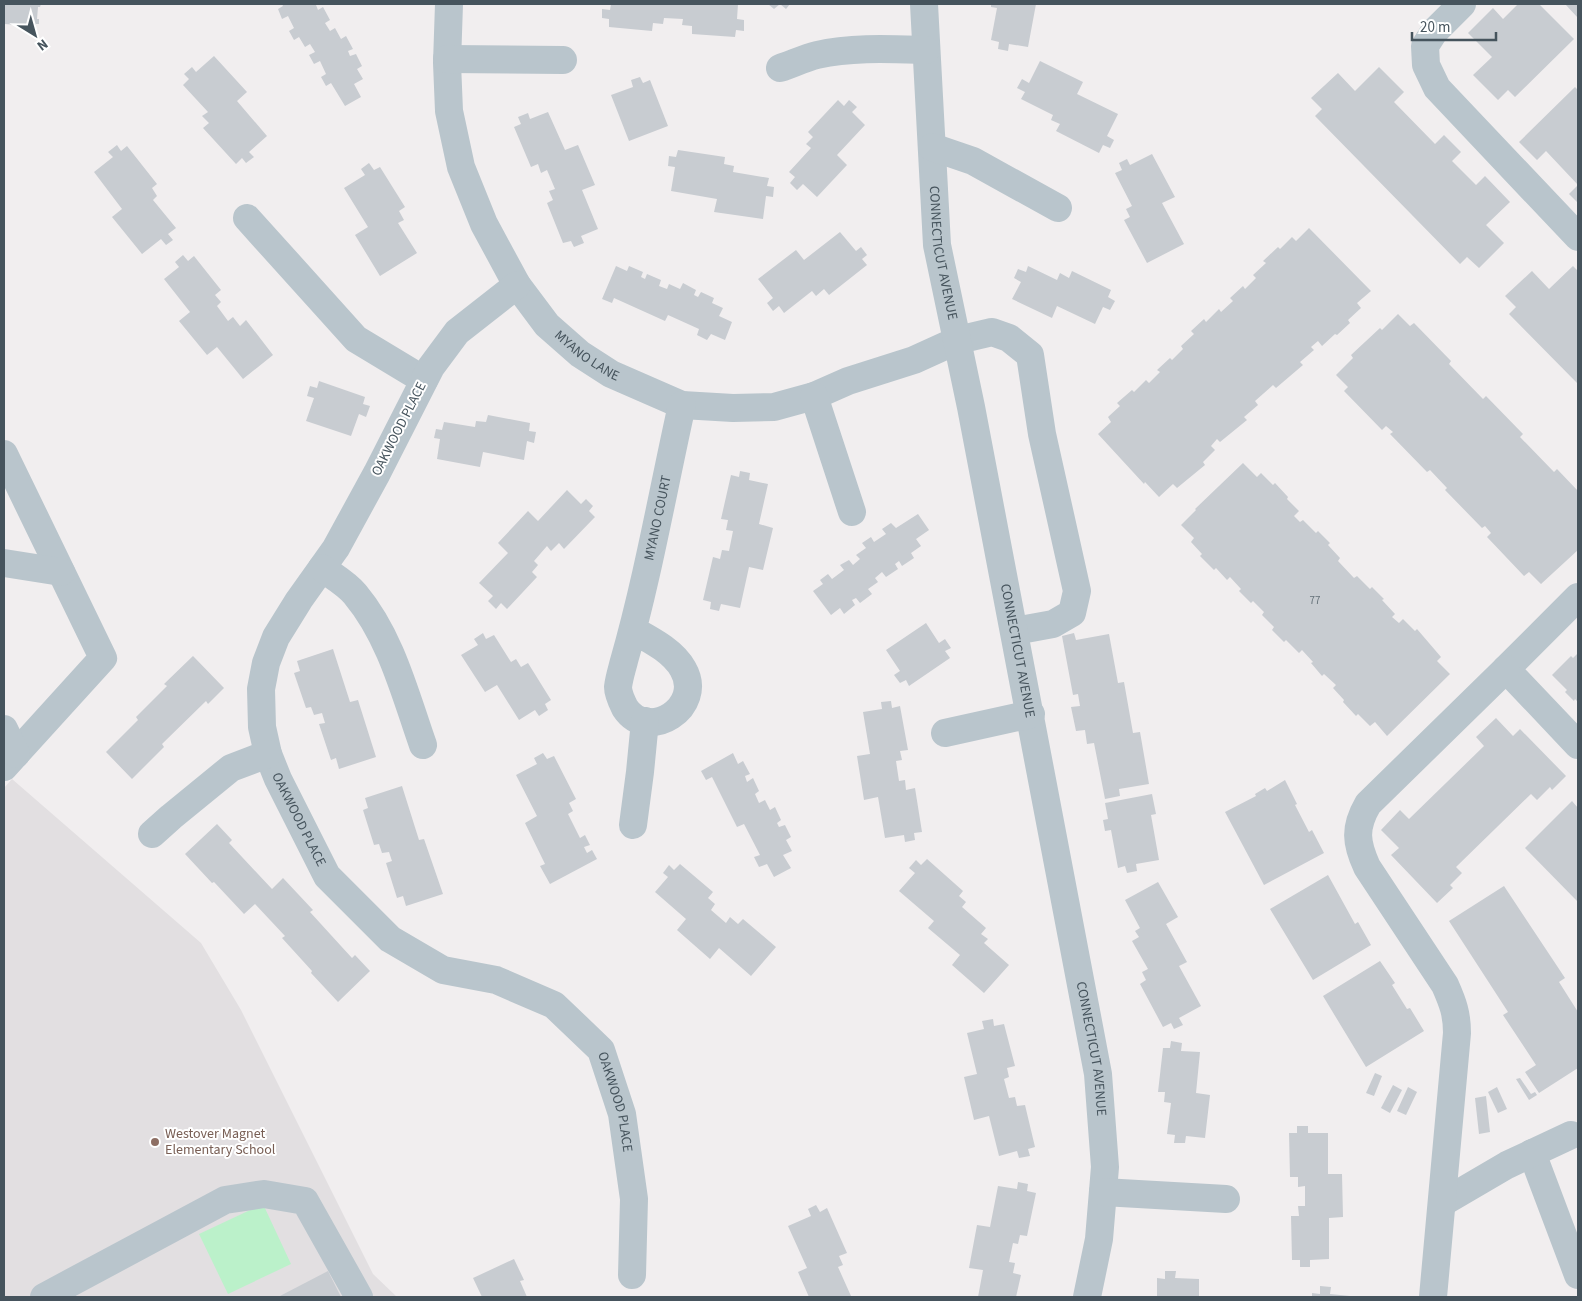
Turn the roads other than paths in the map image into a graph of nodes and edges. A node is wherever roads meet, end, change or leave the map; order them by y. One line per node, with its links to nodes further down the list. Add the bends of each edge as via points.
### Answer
1 (449, 4): 5 (street, MYANO LANE)
2 (924, 4): 4 (street, CONNECTICUT AVENUE)
3 (1462, 4): 11 (street, via 1434,32 1425,46 1426,65 1437,88)
4 (926, 50): 7 (street, via 840,52 816,55); 8 (street, CONNECTICUT AVENUE)
5 (447, 59): 6 (street); 12 (street, MYANO LANE, via 449,111 461,166 484,224)
6 (564, 60)
7 (780, 68)
8 (932, 147): 9 (street, via 973,160); 13 (street, CONNECTICUT AVENUE, via 937,245)
9 (1058, 208)
10 (246, 218): 14 (street, via 356,339)
11 (1578, 237)
12 (517, 285): 14 (street, OAKWOOD PLACE, via 457,332); 16 (street, MYANO LANE, via 548,324 580,354 611,374)
13 (958, 340): 15 (street, MYANO LANE, via 914,360 848,381); 24 (street, CONNECTICUT AVENUE); 24 (street, MYANO LANE, via 992,332 1009,338 1030,355 1042,434 1077,591 1072,613 1053,624)
14 (424, 380): 20 (street, OAKWOOD PLACE, via 377,473)
15 (814, 396): 16 (street, MYANO LANE, via 774,407); 18 (street)
16 (682, 405): 23 (street, MYANO COURT)
17 (4, 454): 21 (street)
18 (852, 512)
19 (4, 563): 21 (street)
20 (322, 568): 30 (street, via 354,592 372,617 391,654); 32 (street, OAKWOOD PLACE, via 276,636 266,663 261,689 262,727)
21 (61, 572): 33 (street, via 103,658)
22 (1578, 597): 25 (street)
23 (633, 630): 27 (street, MYANO COURT, via 618,688 630,714); 27 (street, via 673,656 684,669 689,682 688,696 679,710 665,720)
24 (1015, 631): 26 (street, CONNECTICUT AVENUE)
25 (1506, 669): 31 (street); 40 (street, via 1368,804 1358,828 1361,853 1367,867 1445,986 1457,1017)
26 (1031, 714): 29 (street); 38 (street, CONNECTICUT AVENUE, via 1098,1074 1105,1167)
27 (645, 721): 34 (street)
28 (4, 729): 33 (street)
29 (945, 733)
30 (423, 745)
31 (1578, 745)
32 (268, 754): 35 (street, via 231,768); 41 (street, OAKWOOD PLACE, via 327,876 390,939 443,970 496,980 554,1005 600,1050 622,1114 634,1199)
33 (10, 760)
34 (633, 825)
35 (152, 834)
36 (1576, 1129): 37 (street)
37 (1532, 1153): 40 (street); 42 (street)
38 (1103, 1192): 39 (street); 45 (street, CONNECTICUT AVENUE, via 1099,1239)
39 (1226, 1199)
40 (1442, 1203): 46 (street)
41 (632, 1275)
42 (1578, 1275)
43 (44, 1297): 44 (street, via 225,1200 264,1194 305,1201)
44 (359, 1297)
45 (1087, 1297)
46 (1434, 1297)

